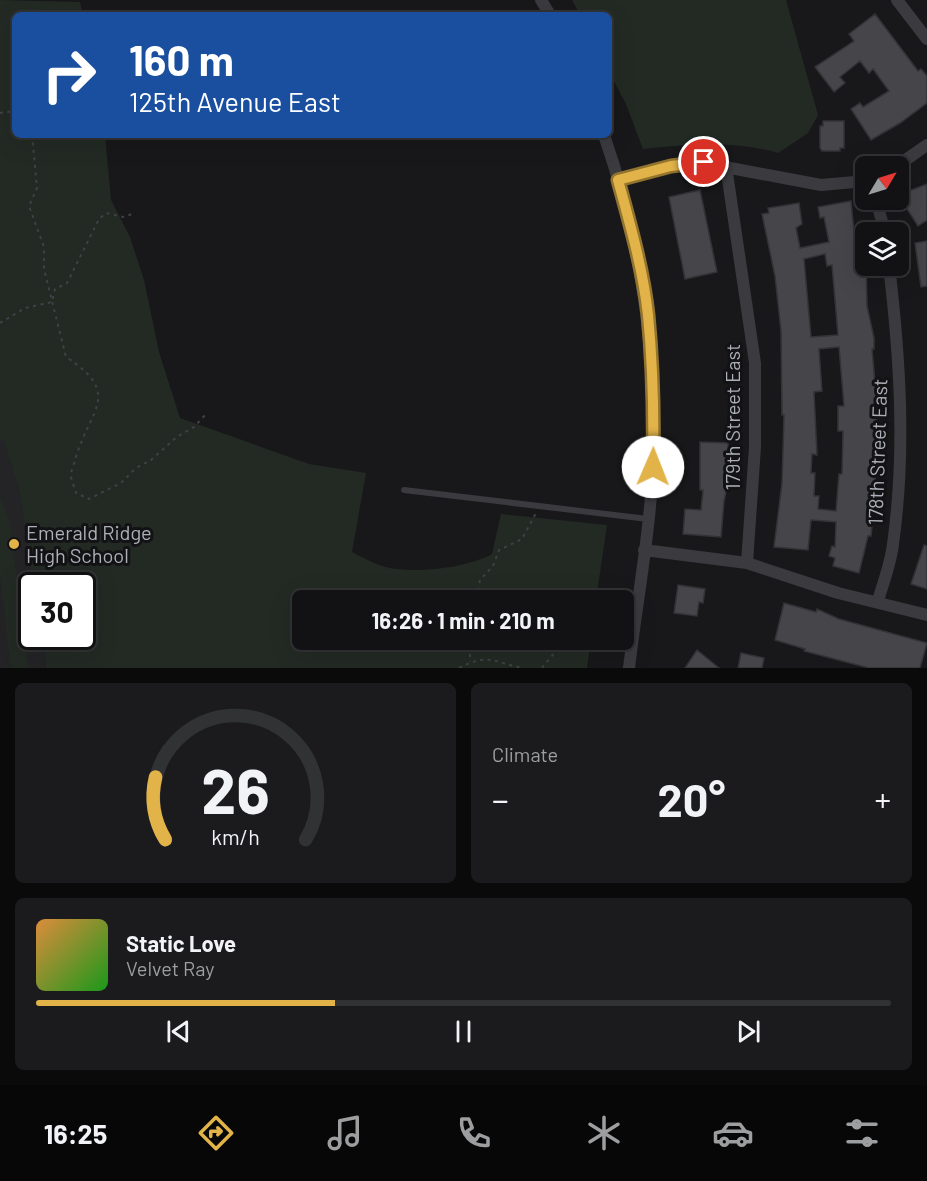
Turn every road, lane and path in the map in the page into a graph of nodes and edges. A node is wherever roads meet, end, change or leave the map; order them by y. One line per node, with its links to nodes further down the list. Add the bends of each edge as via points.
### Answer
1 (897, 0): 2 (street)
2 (927, 39)
3 (32, 138): 12 (path, via 37,188 29,206 44,248 44,269)
4 (605, 138): 8 (street)
5 (927, 145): 6 (street)
6 (909, 158)
7 (726, 166): 8 (street, via 704,162 671,166); 9 (street, via 820,185); 19 (street, 179th Street East, via 754,363 755,447)
8 (618, 180): 17 (street, via 639,259 648,313 654,403)
9 (855, 182)
10 (132, 214): 12 (path, via 123,217 106,213 99,219 66,283 55,289)
11 (890, 276): 21 (street, 178th Street East, via 901,416 893,545)
12 (52, 302): 13 (path, via 25,308); 14 (path, via 66,357 86,370 99,392 96,414 82,435 71,475 76,493 89,499 121,483)
13 (0, 324)
14 (207, 413)
15 (404, 490): 16 (lane)
16 (538, 505): 17 (lane); 20 (path, via 532,525 522,539 499,550 493,566 480,579)
17 (648, 519): 18 (street)
18 (644, 550): 19 (street); 29 (street)
19 (747, 563): 21 (street, via 838,593)
20 (478, 590)
21 (878, 601): 22 (street)
22 (927, 615)
23 (472, 650): 25 (path)
24 (557, 650): 28 (path)
25 (470, 662): 26 (path); 27 (path, via 493,658)
26 (459, 668)
27 (524, 668)
28 (542, 668)
29 (629, 668)

